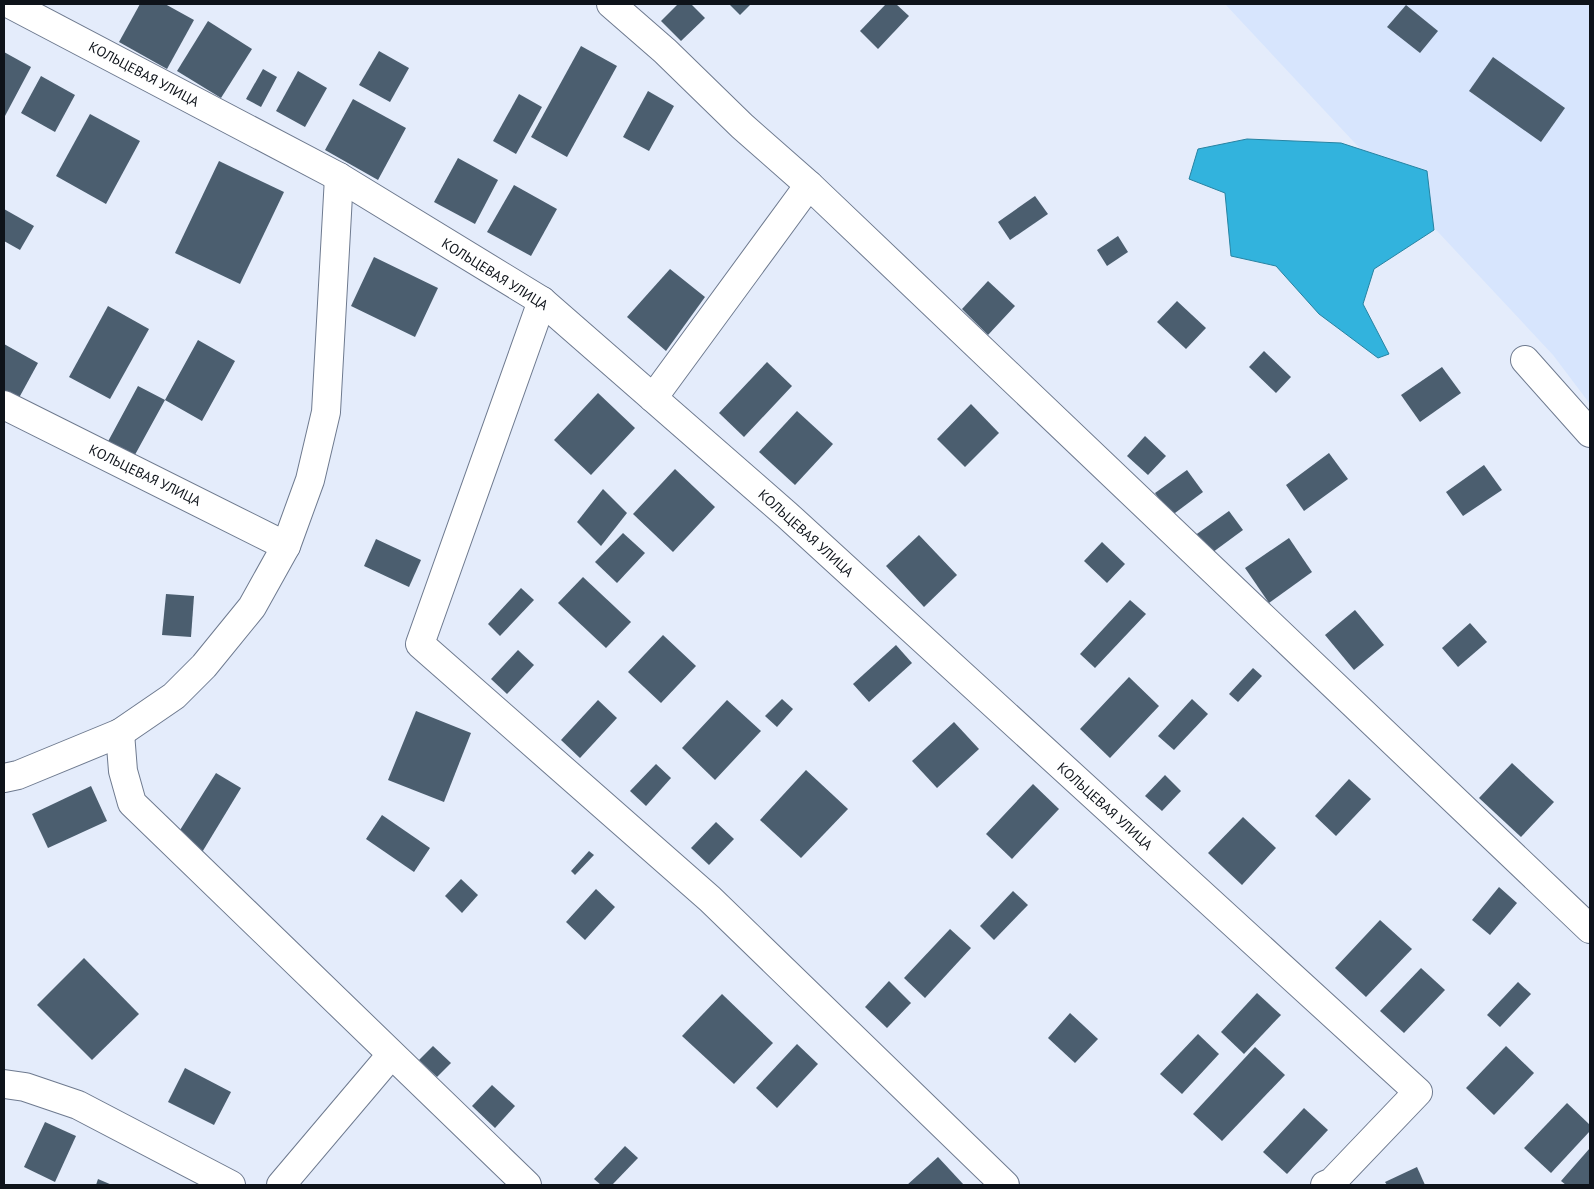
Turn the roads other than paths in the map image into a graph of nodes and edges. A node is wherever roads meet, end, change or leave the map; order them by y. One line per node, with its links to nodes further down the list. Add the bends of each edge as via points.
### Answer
1 (10, 4): 3 (street, КОЛЬЦЕВАЯ УЛИЦА)
2 (611, 4): 4 (street)
3 (338, 177): 5 (street, КОЛЬЦЕВАЯ УЛИЦА); 10 (street, via 326,412 310,480)
4 (809, 185): 7 (street); 13 (street)
5 (542, 301): 7 (street, КОЛЬЦЕВАЯ УЛИЦА); 19 (street, via 420,644 710,899)
6 (1525, 360): 9 (street)
7 (653, 398): 20 (street, КОЛЬЦЕВАЯ УЛИЦА, via 802,528 1418,1092 1332,1182)
8 (4, 405): 10 (street, КОЛЬЦЕВАЯ УЛИЦА)
9 (1590, 433)
10 (286, 546): 11 (street, via 252,607 204,666 174,696)
11 (120, 733): 12 (street); 14 (street, via 123,771 132,803)
12 (4, 778)
13 (1590, 929)
14 (392, 1055): 17 (street); 18 (street)
15 (4, 1084): 16 (street, via 25,1087 78,1104)
16 (231, 1185)
17 (281, 1185)
18 (527, 1185)
19 (1005, 1185)
20 (1325, 1185)

